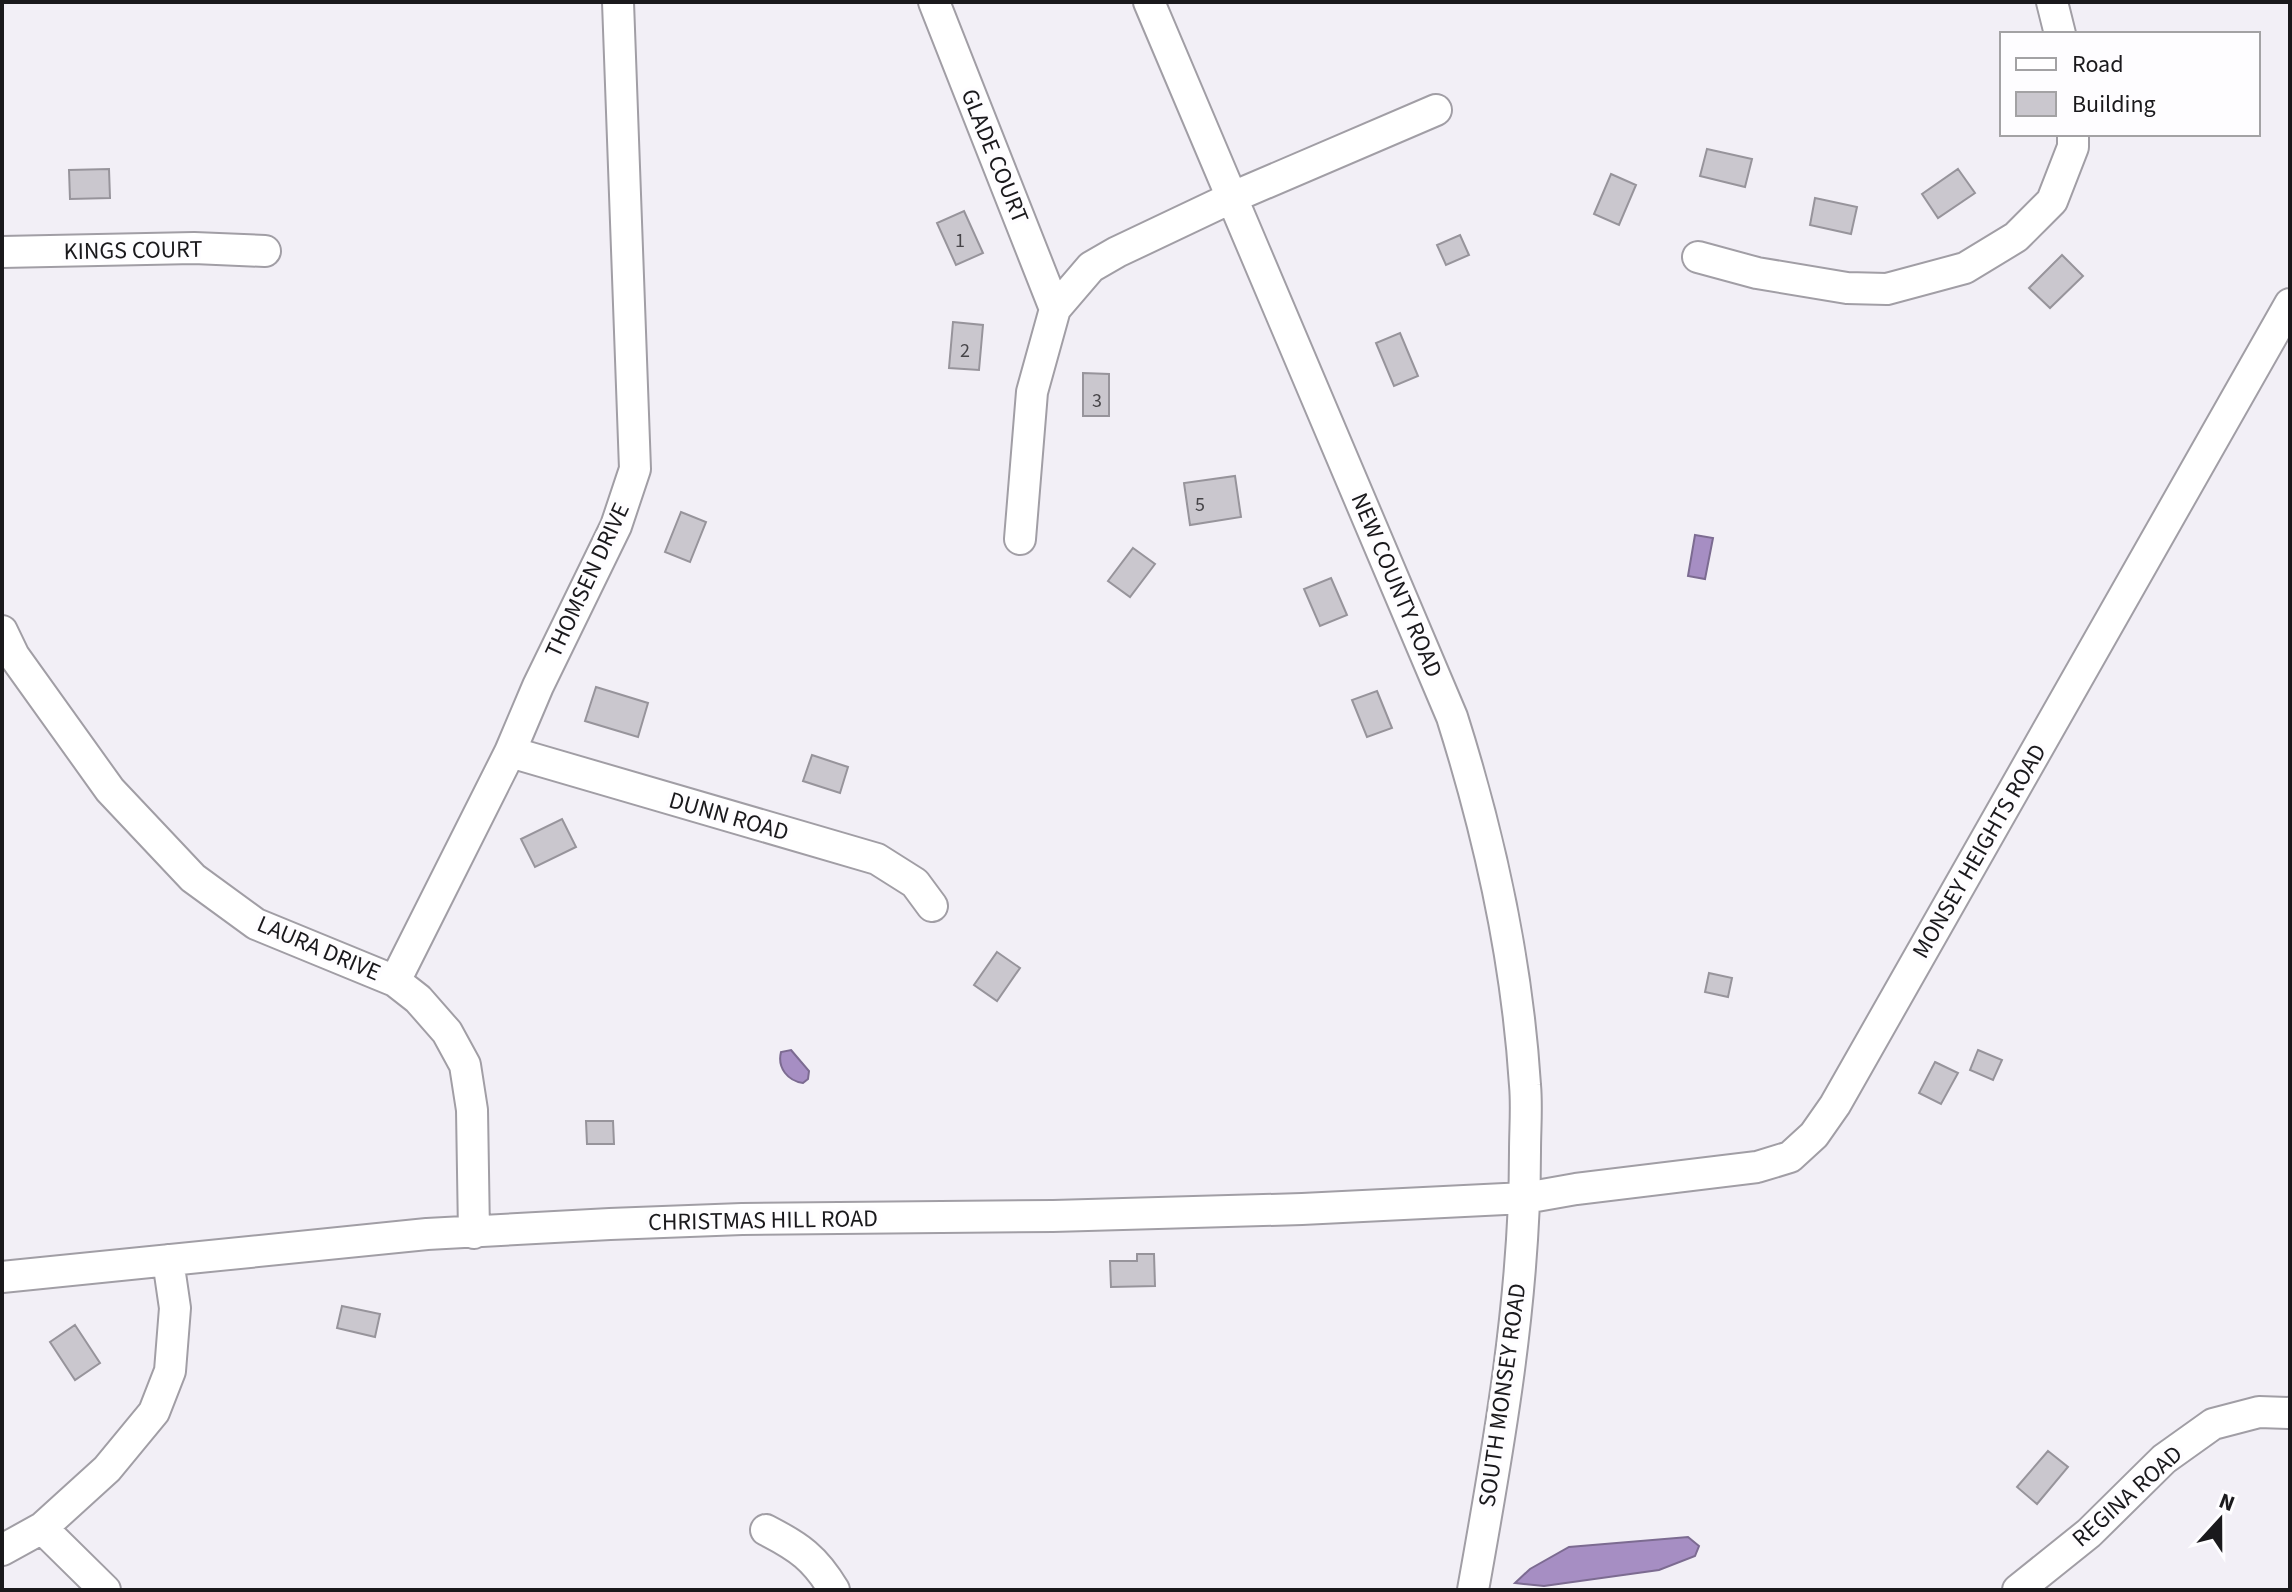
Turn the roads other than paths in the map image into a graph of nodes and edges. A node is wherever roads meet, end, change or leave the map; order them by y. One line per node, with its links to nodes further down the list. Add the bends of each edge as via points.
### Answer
1 (618, 2): 16 (street, THOMSEN DRIVE, via 635,469 616,526)
2 (934, 2): 13 (street, GLADE COURT)
3 (1149, 2): 8 (street, NEW COUNTY ROAD)
4 (2052, 2): 5 (street)
5 (2060, 32)
6 (1436, 110): 8 (street)
7 (2073, 136): 11 (street, via 2052,201 2016,237 1965,268 1887,289 1847,288)
8 (1233, 197): 13 (street, via 1091,267); 19 (street, NEW COUNTY ROAD, via 1436,677 1478,801 1515,985 1526,1087)
9 (265, 251): 10 (street, KINGS COURT)
10 (2, 252)
11 (1698, 257)
12 (2290, 304): 19 (street, MONSEY HEIGHTS ROAD, via 1814,1135 1790,1157 1757,1167)
13 (1055, 309): 14 (street, via 1032,392)
14 (1020, 539)
15 (2, 631): 18 (street, LAURA DRIVE, via 14,656 110,790 193,878 256,924)
16 (510, 752): 17 (street, DUNN ROAD, via 877,859 915,883); 18 (street, THOMSEN DRIVE)
17 (932, 906)
18 (395, 981): 20 (street, LAURA DRIVE, via 447,1032 465,1065 472,1110)
19 (1525, 1198): 20 (street, CHRISTMAS HILL ROAD, via 1068,1215 742,1219); 29 (street, SOUTH MONSEY ROAD, via 1506,1386)
20 (474, 1233): 21 (street, CHRISTMAS HILL ROAD)
21 (168, 1260): 22 (street, CHRISTMAS HILL ROAD); 24 (street, via 175,1308 170,1371 154,1412 107,1469)
22 (2, 1277)
23 (2290, 1413): 30 (street, REGINA ROAD, via 2259,1412 2213,1424 2164,1459 2089,1533)
24 (42, 1528): 26 (street); 27 (street)
25 (766, 1530): 28 (street, via 820,1565)
26 (2, 1550)
27 (105, 1590)
28 (834, 1590)
29 (1473, 1590)
30 (2018, 1590)

